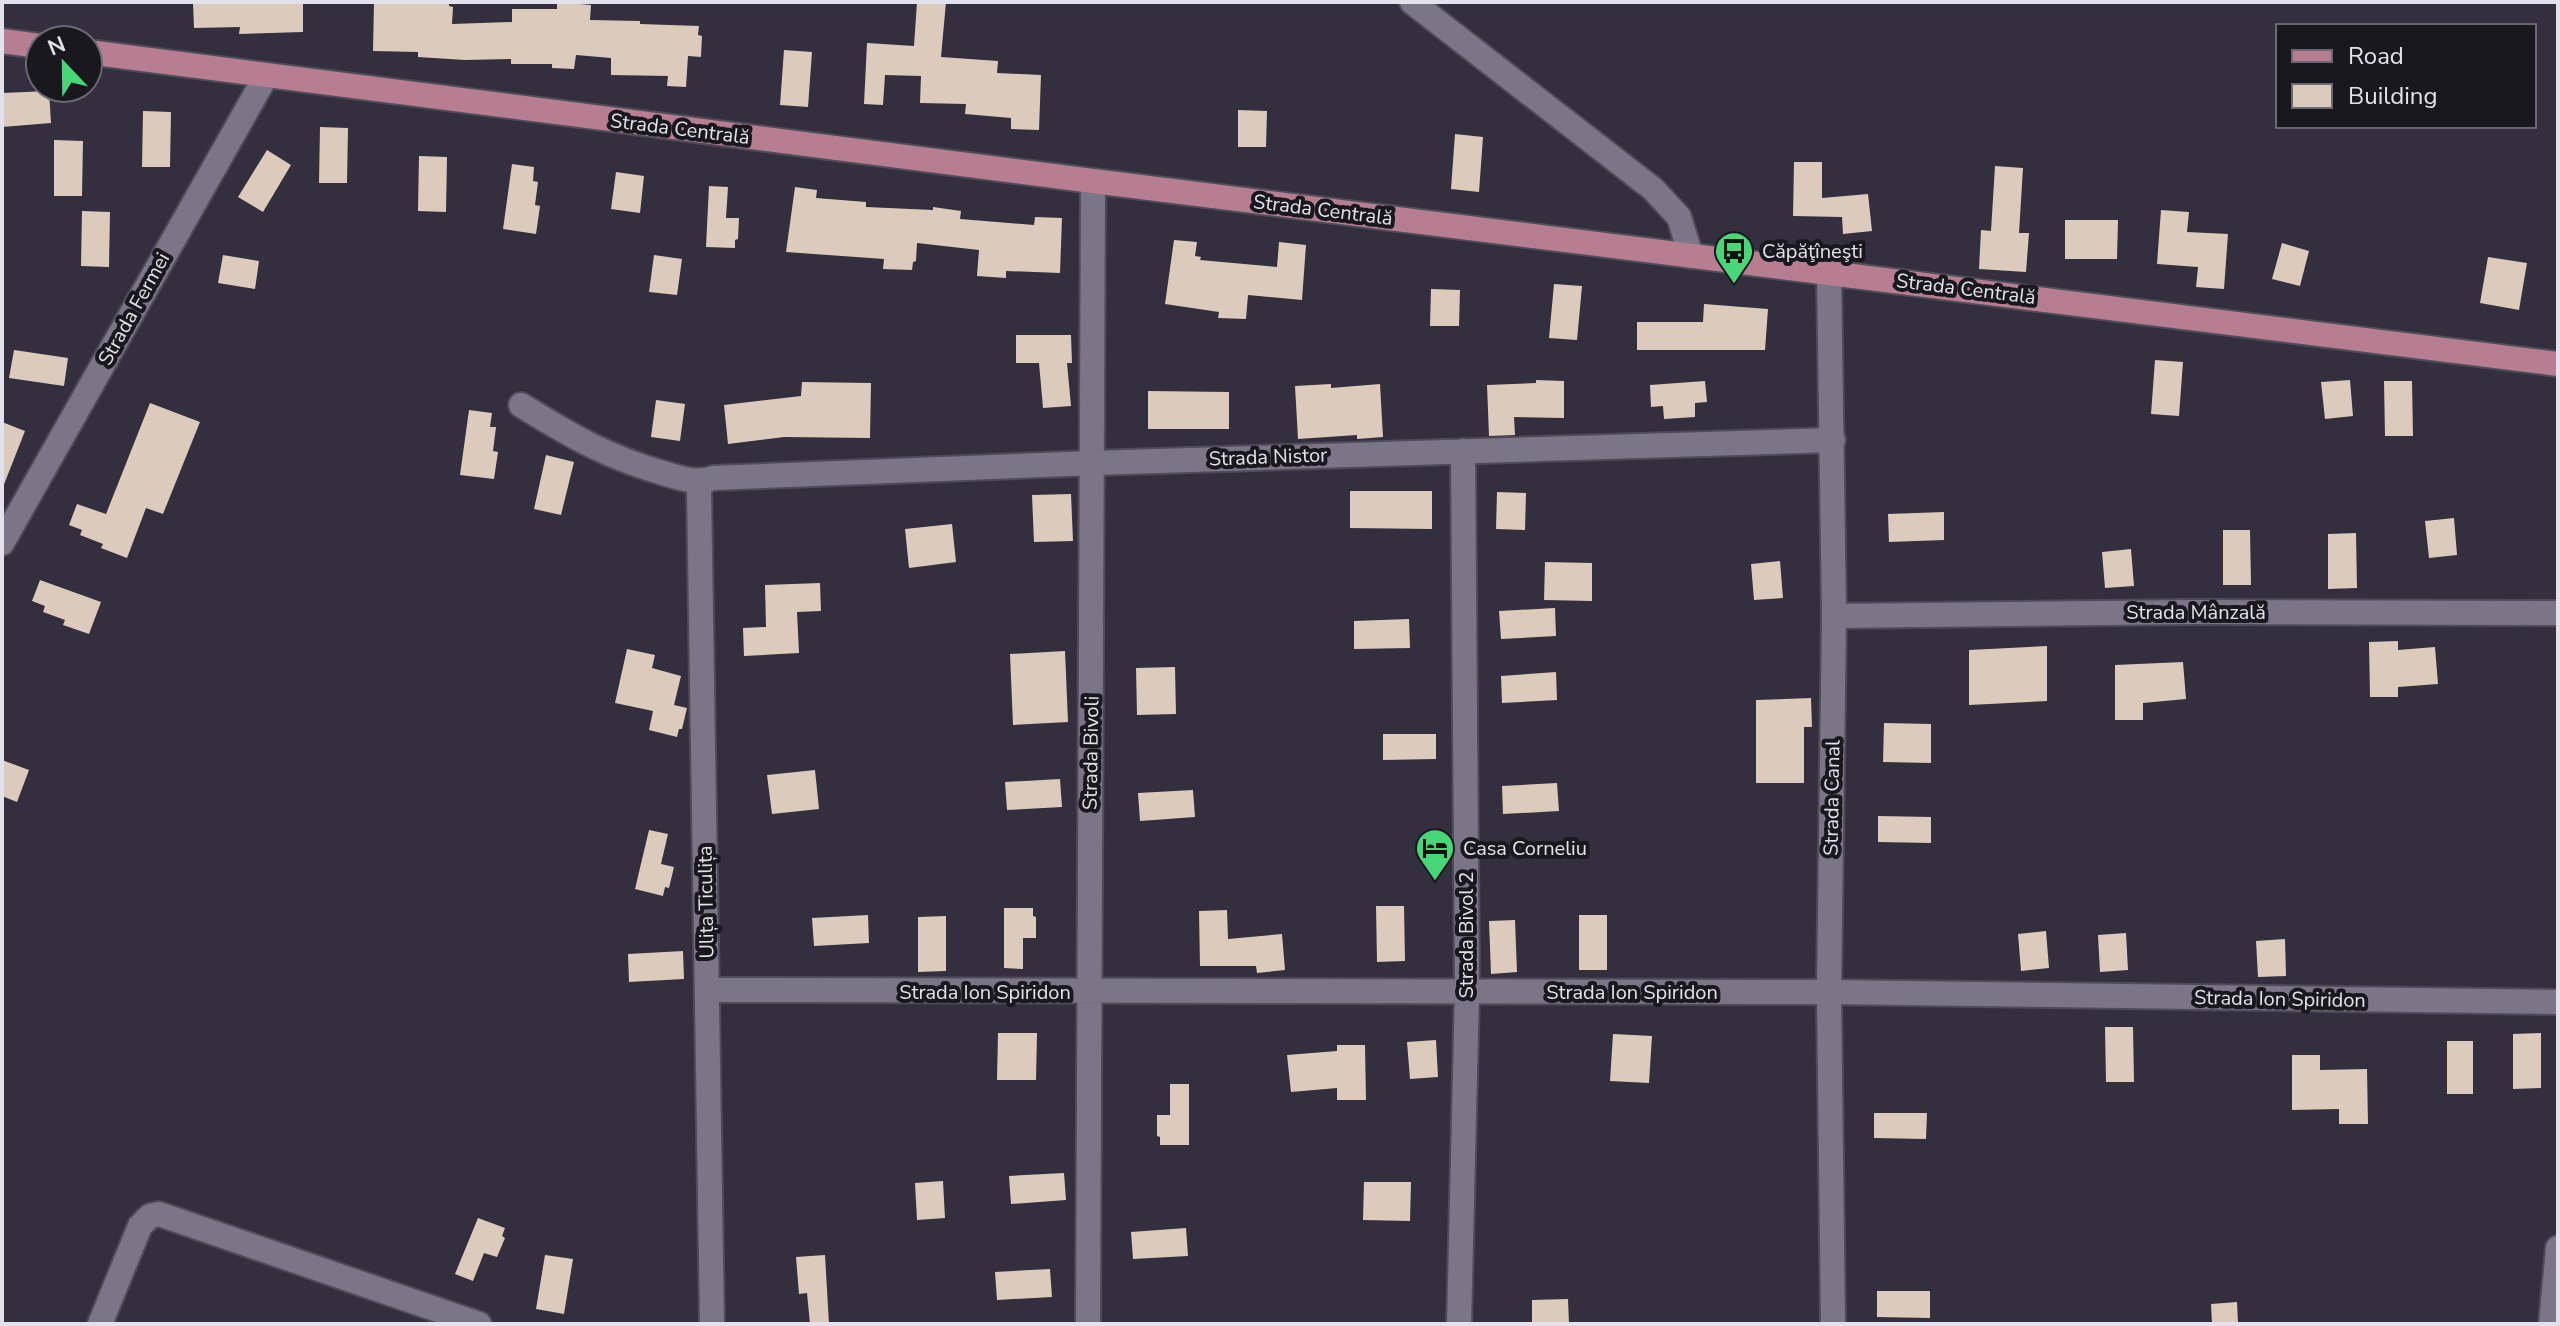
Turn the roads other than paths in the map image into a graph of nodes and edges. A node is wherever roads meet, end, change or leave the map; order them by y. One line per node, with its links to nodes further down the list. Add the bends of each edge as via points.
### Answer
1 (1412, 2): 7 (street, via 1653,189 1679,217)
2 (2, 41): 3 (main road)
3 (24, 44)
4 (104, 54): 5 (main road, Strada Centrală)
5 (266, 76): 6 (main road, Strada Centrală); 15 (street, Strada Fermei)
6 (1093, 181): 7 (main road, Strada Centrală); 13 (street, Strada Bivoli)
7 (1691, 256): 8 (main road, Strada Centrală)
8 (1829, 272): 9 (main road, Strada Centrală); 11 (street, Strada Canal)
9 (2558, 364)
10 (521, 405): 14 (street, Strada Nistor, via 626,463)
11 (1833, 440): 12 (street, Strada Nistor); 17 (street, Strada Canal)
12 (1463, 451): 13 (street, Strada Nistor); 19 (street, Strada Bivol 2)
13 (1093, 463): 14 (street, Strada Nistor); 20 (street, Strada Bivoli)
14 (703, 482): 18 (street, Ulița Ticulița, via 699,489)
15 (2, 543)
16 (2558, 613): 17 (street, Strada Mânzală)
17 (1834, 616): 21 (street, Strada Canal)
18 (707, 990): 20 (street, Strada Ion Spiridon); 26 (street, Ulița Ticulița)
19 (1467, 991): 20 (street, Strada Ion Spiridon); 21 (street, Strada Ion Spiridon); 28 (street, Strada Bivol 2)
20 (1089, 992): 27 (street, Strada Bivoli)
21 (1829, 992): 22 (street, Strada Ion Spiridon); 29 (street, Strada Canal)
22 (2558, 1002)
23 (2558, 1248): 30 (street)
24 (100, 1324): 25 (street, via 140,1226 159,1214)
25 (479, 1324)
26 (712, 1324)
27 (1088, 1324)
28 (1459, 1324)
29 (1833, 1324)
30 (2551, 1324)

